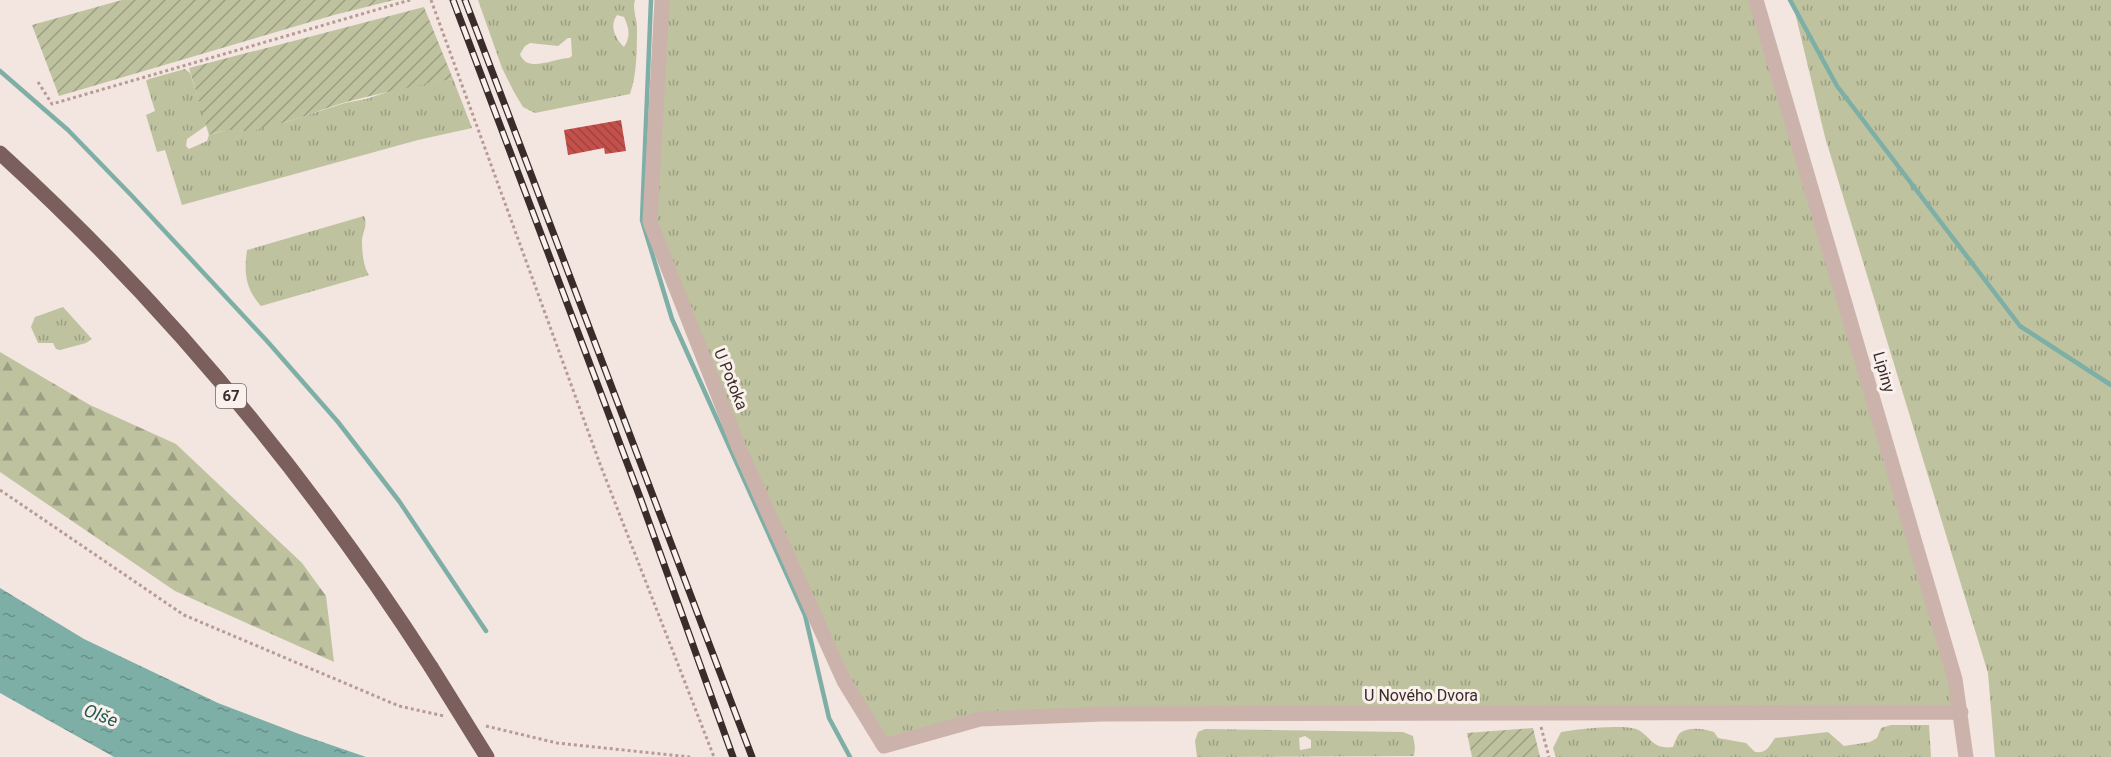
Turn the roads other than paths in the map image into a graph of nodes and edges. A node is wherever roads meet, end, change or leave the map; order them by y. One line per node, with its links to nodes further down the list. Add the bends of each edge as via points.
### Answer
1 (662, 0): 5 (street, U Potoka, via 650,222 739,448 844,681)
2 (1756, 0): 4 (street, Lipiny, via 1955,679)
3 (0, 153): 6 (main road, 67, bridge, via 101,251 188,345 290,468 357,556)
4 (1961, 712): 5 (street, U Nového Dvora, via 1114,714 980,718); 7 (street, Lipiny)
5 (884, 746)
6 (487, 757)
7 (1966, 757)

